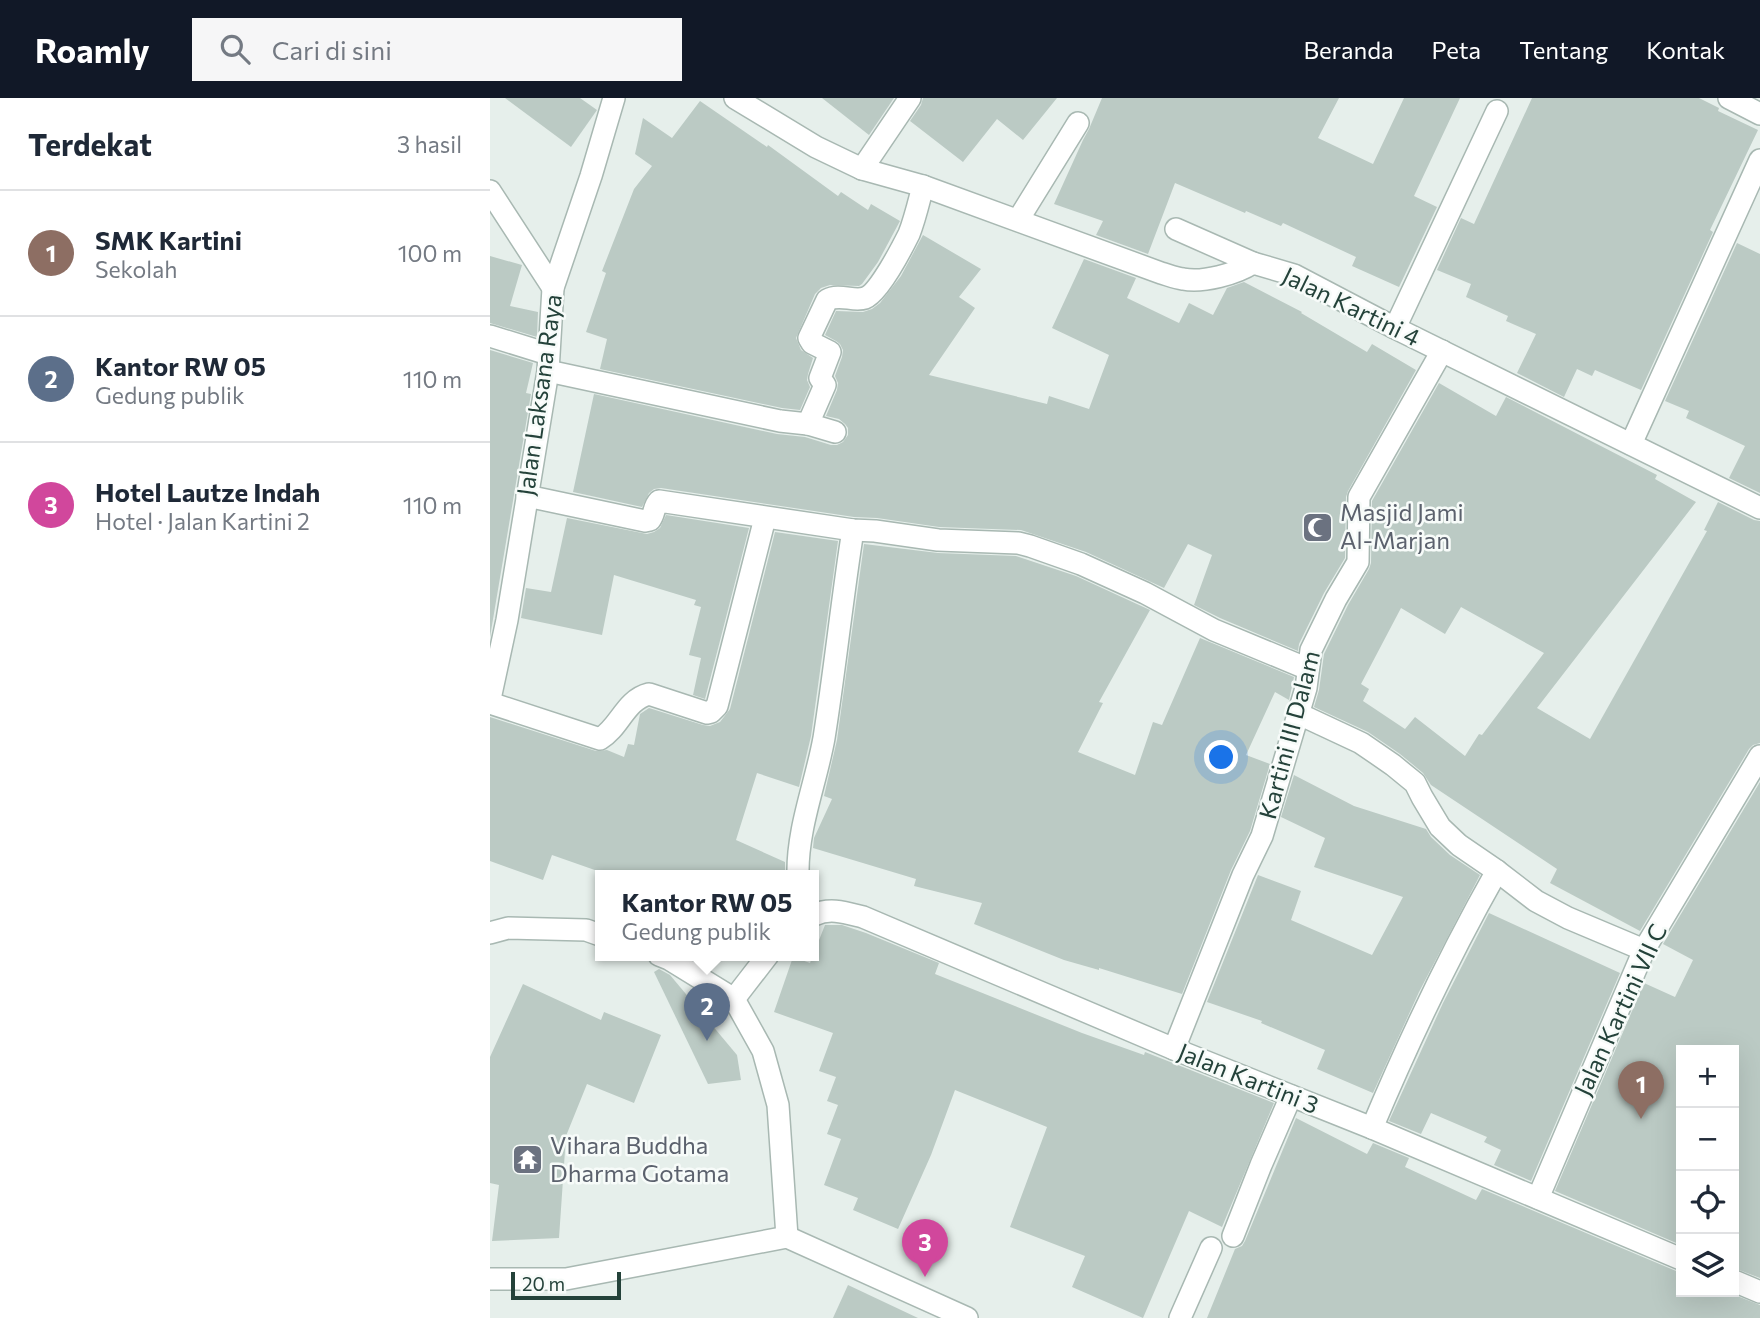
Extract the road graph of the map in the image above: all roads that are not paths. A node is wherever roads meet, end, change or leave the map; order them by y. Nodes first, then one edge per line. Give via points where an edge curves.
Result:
1 (614, 98) edge
2 (734, 98) edge
3 (910, 98) edge
4 (1729, 98) edge
5 (1497, 111) dead end
6 (1760, 114) edge
7 (1078, 123) dead end
8 (1760, 160) edge
9 (862, 169) junction
10 (923, 186) junction
11 (490, 191) edge
12 (1018, 220) junction
13 (1176, 229) dead end
14 (1253, 263) junction
15 (553, 288) junction
16 (1395, 328) junction
17 (490, 336) edge
18 (1442, 351) junction
19 (548, 363) junction
20 (808, 424) junction
21 (835, 432) dead end
22 (1631, 444) junction
23 (527, 495) junction
24 (1760, 509) edge
25 (765, 518) junction
26 (853, 530) junction
27 (498, 618) edge
28 (1308, 668) junction
29 (490, 701) edge
30 (1299, 714) junction
31 (1760, 756) edge
32 (798, 870) edge
33 (1497, 871) junction
34 (819, 913) edge
35 (490, 933) edge
36 (595, 933) edge
37 (1644, 950) junction
38 (672, 961) edge
39 (763, 961) edge
40 (734, 999) junction
41 (1174, 1049) junction
42 (1291, 1096) junction
43 (1373, 1128) junction
44 (1538, 1198) junction
45 (1233, 1236) dead end
46 (787, 1237) junction
47 (1211, 1248) dead end
48 (1676, 1257) edge
49 (490, 1279) edge
50 (1739, 1283) edge
51 (1760, 1292) edge
52 (967, 1318) edge
53 (1180, 1318) edge

1 - 15 street, Jalan Laksana Raya
2 - 9 street, Jalan Kartini 4
3 - 9 street
4 - 6 street
5 - 16 street
7 - 12 street
8 - 22 street
9 - 10 street, Jalan Kartini 4
10 - 12 street, Jalan Kartini 4
10 - 20 street via 909,232 876,289 861,299 838,296 827,300 809,338 830,352 820,378 825,384
11 - 15 street
12 - 14 street, Jalan Kartini 4 via 1184,279 1217,276
13 - 14 street
14 - 16 street, Jalan Kartini 4 via 1294,275
15 - 19 street, Jalan Laksana Raya
16 - 18 street, Jalan Kartini 4
17 - 19 street
18 - 22 street, Jalan Kartini 4
18 - 28 street, Kartini III Dalam via 1359,497 1358,562 1311,650
19 - 20 street
19 - 23 street, Jalan Laksana Raya
20 - 21 street
22 - 24 street, Jalan Kartini 4
23 - 25 street via 645,521 653,516 659,501
23 - 27 street, Jalan Laksana Raya
25 - 26 street
25 - 29 street via 717,706 711,712 649,694 635,700 600,739
26 - 28 street via 1030,546 1081,564 1214,630
26 - 32 street via 823,740
27 - 29 street, Jalan Laksana Raya
28 - 30 street, Kartini III Dalam
30 - 33 street via 1361,743 1393,765 1415,783 1440,827
30 - 41 street, Kartini III Dalam via 1262,836
31 - 37 street, Jalan Kartini VII C
33 - 37 street via 1536,901
33 - 43 street via 1461,935
34 - 41 street, Jalan Kartini 3 via 839,911 863,917
35 - 36 street via 508,928
37 - 44 street, Jalan Kartini VII C
38 - 40 street
39 - 40 street
40 - 46 street via 763,1051 778,1105
41 - 42 street, Jalan Kartini 3
42 - 43 street, Jalan Kartini 3
42 - 45 street
43 - 44 street, Jalan Kartini 3
44 - 48 street, Jalan Kartini 3
46 - 49 street via 566,1279
46 - 52 street
47 - 53 street
50 - 51 street

